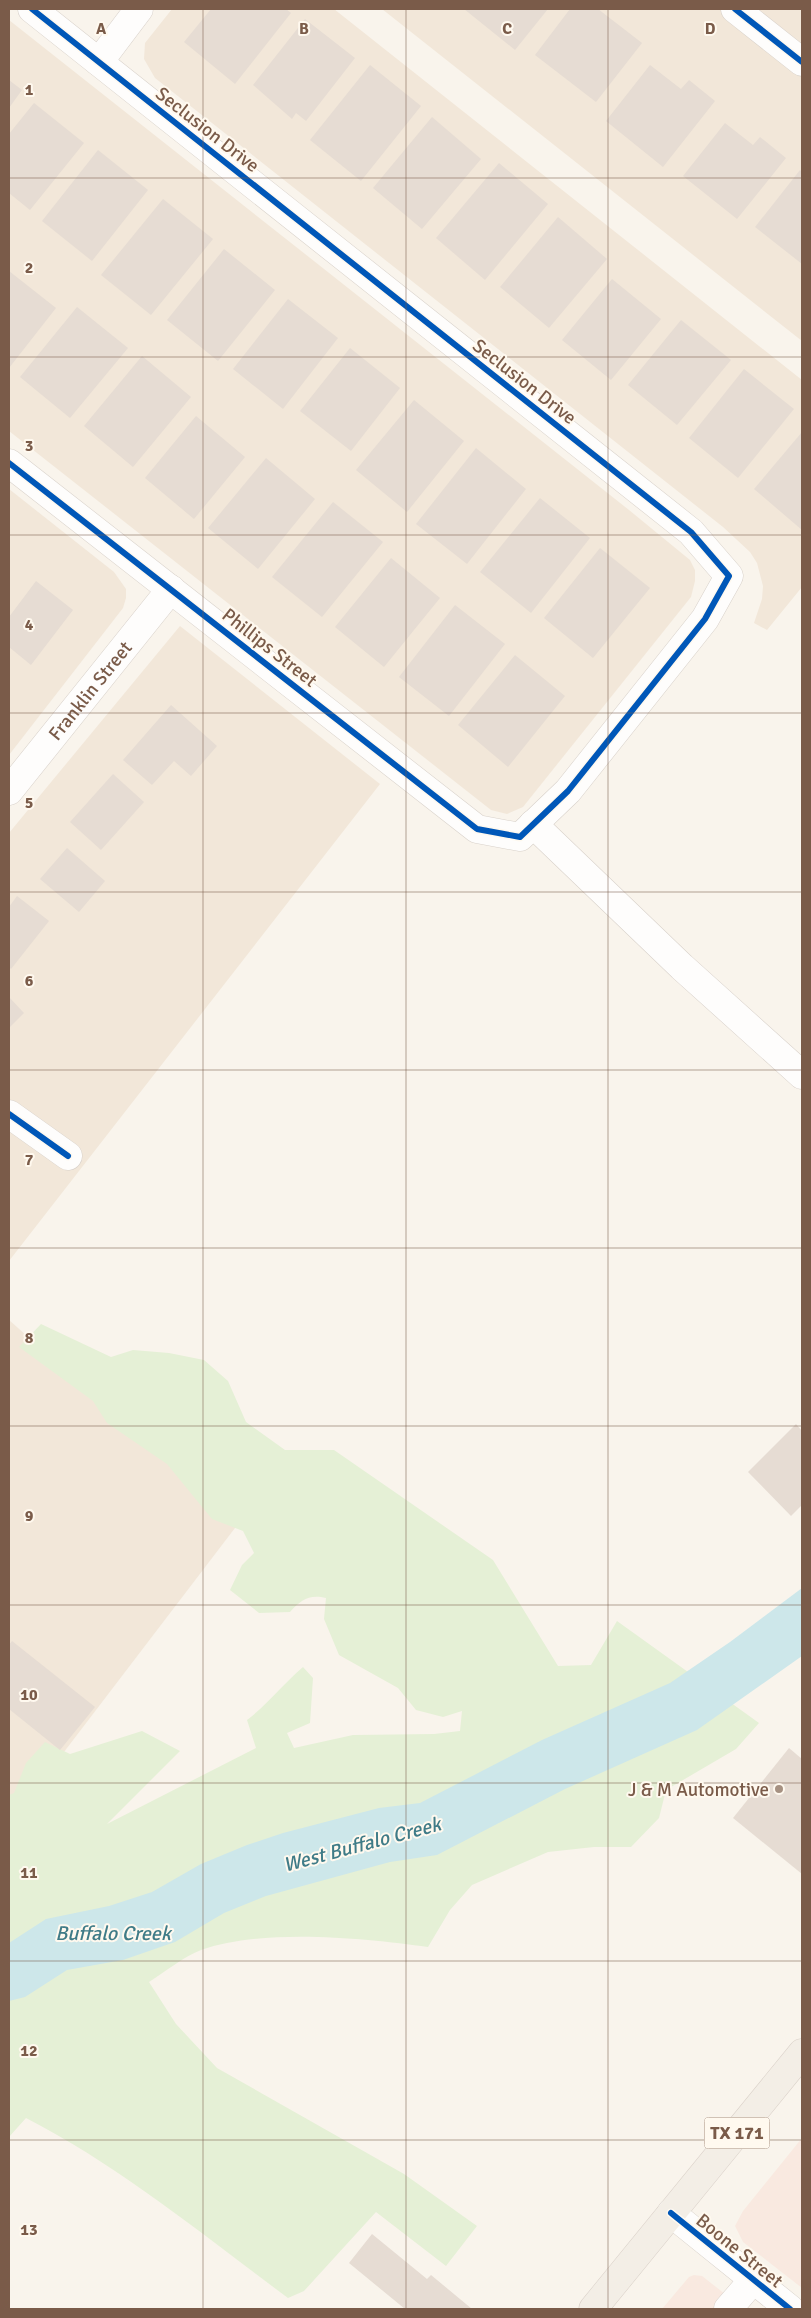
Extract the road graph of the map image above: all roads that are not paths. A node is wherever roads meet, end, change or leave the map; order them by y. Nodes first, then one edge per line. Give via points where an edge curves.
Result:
1 (32, 9) edge
2 (139, 9) edge
3 (735, 9) edge
4 (99, 62) junction
5 (802, 62) edge
6 (9, 463) edge
7 (171, 589) junction
8 (9, 791) edge
9 (527, 830) junction
10 (802, 1075) edge
11 (9, 1114) edge
12 (68, 1156) dead end
13 (802, 2053) edge
14 (671, 2214) junction
15 (753, 2280) junction
16 (592, 2309) edge
17 (728, 2309) edge
18 (790, 2309) edge

1 - 4 street, Seclusion Drive
2 - 4 street
3 - 5 street
4 - 9 street, Seclusion Drive via 691,532 729,576 705,619 568,791
6 - 7 street, Phillips Street
7 - 8 street, Franklin Street
7 - 9 street, Phillips Street via 477,829
9 - 10 street
11 - 12 street
13 - 14 main road, TX 171
14 - 15 street, Boone Street
14 - 16 main road, TX 171
15 - 17 street
15 - 18 street, Boone Street

